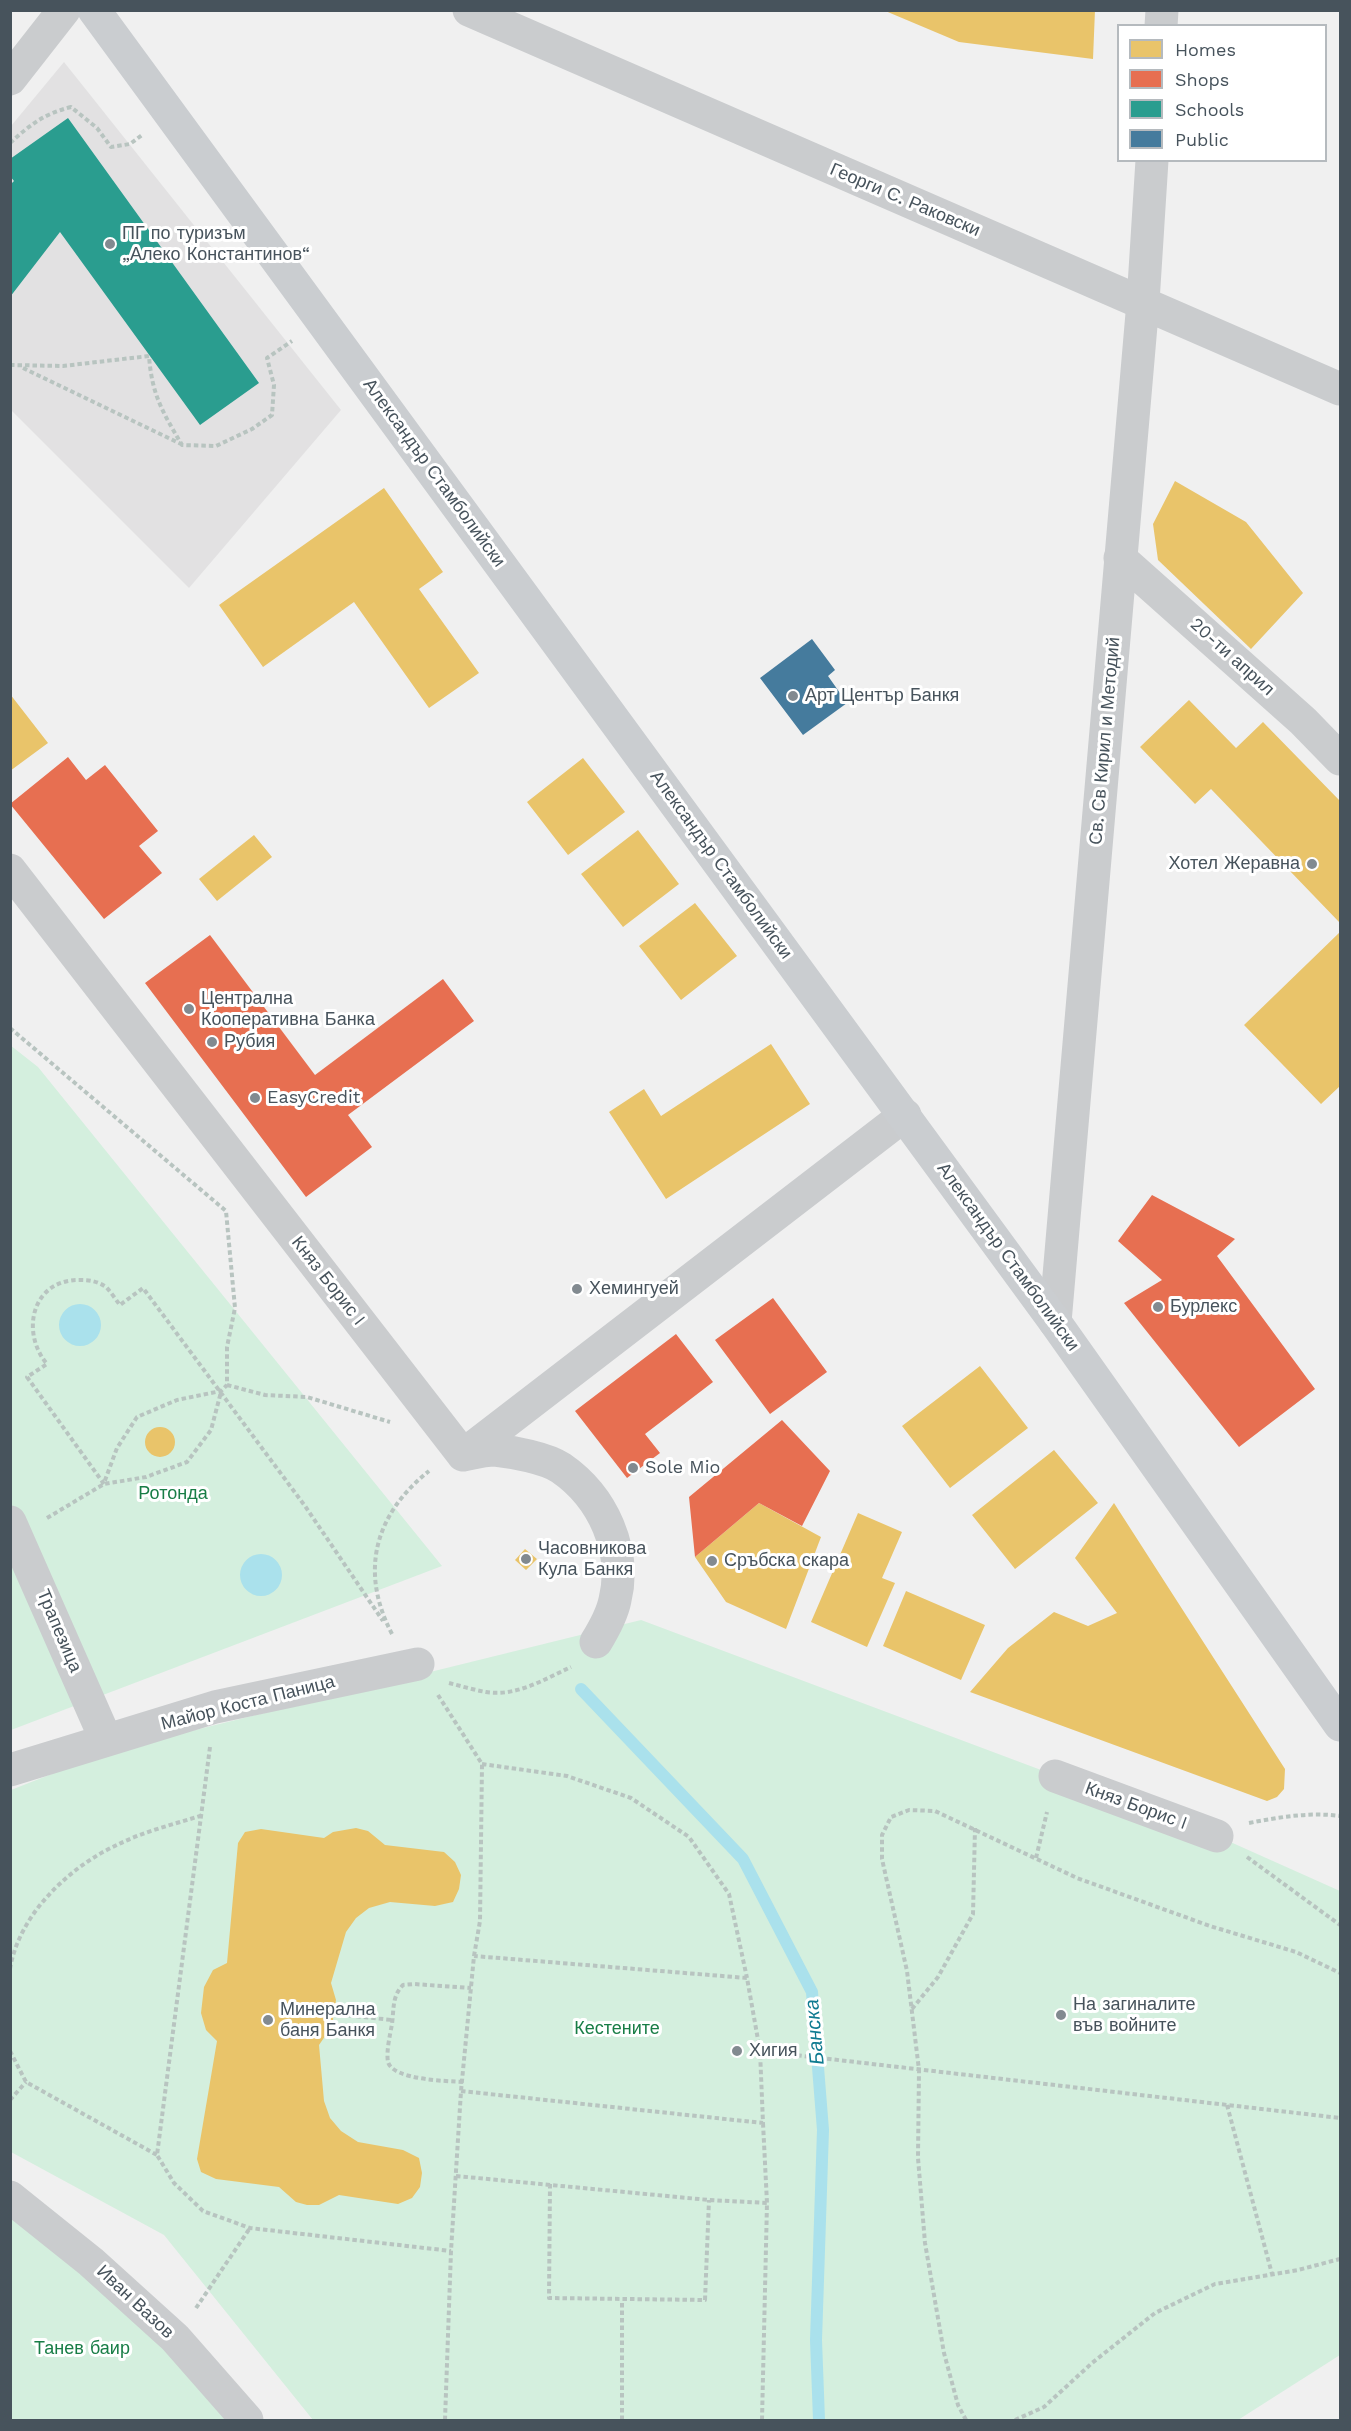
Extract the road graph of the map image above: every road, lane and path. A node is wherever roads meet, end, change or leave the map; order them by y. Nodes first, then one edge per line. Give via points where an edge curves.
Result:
1 (64, 10) edge
2 (94, 10) edge
3 (469, 10) edge
4 (10, 79) edge
5 (145, 133) dead end
6 (10, 142) edge
7 (1152, 162) edge
8 (1143, 302) junction
9 (294, 339) dead end
10 (10, 365) edge
11 (22, 367) junction
12 (1341, 389) edge
13 (182, 445) junction
14 (1120, 558) junction
15 (1341, 759) edge
16 (10, 870) edge
17 (10, 1028) edge
18 (905, 1115) junction
19 (1055, 1322) junction
20 (227, 1385) junction
21 (221, 1391) junction
22 (392, 1422) dead end
23 (463, 1455) junction
24 (104, 1484) junction
25 (14, 1529) edge
26 (596, 1642) joint
27 (418, 1664) junction
28 (215, 1707) junction
29 (1341, 1725) edge
30 (106, 1740) junction
31 (482, 1764) junction
32 (10, 1770) edge
33 (1055, 1776) joint
34 (203, 1815) junction
35 (1341, 1816) edge
36 (975, 1828) junction
37 (1218, 1836) junction
38 (1036, 1858) junction
39 (1341, 1925) edge
40 (474, 1956) junction
41 (11, 1966) edge
42 (1341, 1973) edge
43 (747, 1978) junction
44 (471, 1988) junction
45 (912, 2010) junction
46 (334, 2014) dead end
47 (392, 2020) junction
48 (10, 2051) edge
49 (759, 2051) junction
50 (919, 2070) junction
51 (26, 2082) junction
52 (463, 2082) junction
53 (461, 2091) junction
54 (10, 2100) edge
55 (1227, 2105) junction
56 (1341, 2118) edge
57 (763, 2123) junction
58 (157, 2155) junction
59 (456, 2176) junction
60 (550, 2184) junction
61 (10, 2197) edge
62 (709, 2200) junction
63 (767, 2203) junction
64 (250, 2228) junction
65 (451, 2251) junction
66 (1341, 2259) edge
67 (1272, 2274) junction
68 (622, 2300) junction
69 (175, 2338) junction
70 (247, 2421) edge
71 (445, 2421) edge
72 (622, 2421) edge
73 (762, 2421) edge
74 (966, 2421) edge
75 (1015, 2421) edge

1 - 4 street
2 - 18 street, Александър Стамболийски
3 - 8 street, Георги С. Раковски
5 - 6 path via 130,144 111,147 97,128 71,107 29,125
7 - 8 street, Св. Св Кирил и Методий
8 - 12 street, Георги С. Раковски
8 - 14 street, Св. Св Кирил и Методий
9 - 13 path via 267,358 274,385 272,415 216,446
10 - 11 path
11 - 13 path
11 - 13 path via 149,356 158,405
14 - 15 street, 20-ти април
14 - 19 street, Св. Св Кирил и Методий
16 - 23 street, Княз Борис I
17 - 20 path via 226,1211 235,1308 227,1347
18 - 19 street, Александър Стамболийски
18 - 23 street
19 - 29 street, Александър Стамболийски
20 - 21 path
20 - 22 path via 265,1395 307,1397
21 - 23 path via 394,1637 377,1594 375,1565 380,1538 406,1489 429,1471
21 - 24 path via 177,1400 137,1417 117,1448
21 - 24 path via 211,1430 187,1462 146,1477
21 - 24 path via 143,1288 120,1305 107,1288 92,1281 72,1280 45,1293 32,1320 34,1339 47,1364 27,1377
23 - 26 street via 493,1450 526,1455 560,1467 600,1507 614,1539 619,1570 608,1622
24 - 25 path
25 - 30 street, Трапезица
26 - 27 path via 574,1665 512,1692 488,1693 449,1683
27 - 28 street, Майор Коста Паница
27 - 31 path
28 - 30 street, Майор Коста Паница
28 - 34 path
30 - 32 street, Майор Коста Паница
31 - 40 path via 480,1921
31 - 43 path via 567,1776 631,1798 689,1837 729,1894
33 - 37 street, Княз Борис I
33 - 38 path
34 - 41 path via 119,1844 78,1868 40,1905 24,1930
34 - 58 path
35 - 37 path via 1284,1816 1249,1823
36 - 38 path
36 - 45 path via 973,1914 938,1977
36 - 45 path via 935,1811 909,1810 891,1817 882,1835 882,1859
37 - 39 path
38 - 42 path via 1077,1878 1296,1952
40 - 43 path
40 - 44 path
43 - 49 path
44 - 47 path via 403,1985 395,1994
44 - 52 path
45 - 50 path
46 - 47 path
47 - 52 path via 388,2062 394,2072
48 - 51 path
49 - 50 path
49 - 57 path
50 - 55 path
50 - 74 path via 918,2158 925,2243 944,2353
51 - 54 path
51 - 58 path
52 - 53 path
53 - 57 path
53 - 59 path
55 - 56 path
55 - 67 path
57 - 63 path
58 - 64 path via 174,2183 203,2211
59 - 60 path
59 - 65 path
60 - 62 path
60 - 68 path via 549,2298
61 - 69 street, Иван Вазов via 92,2262
62 - 63 path
62 - 68 path via 705,2300
63 - 73 path
64 - 65 path
64 - 69 path
65 - 71 path
66 - 67 path
67 - 75 path via 1215,2284 1155,2313 1044,2407
68 - 72 path
69 - 70 street, Иван Вазов

